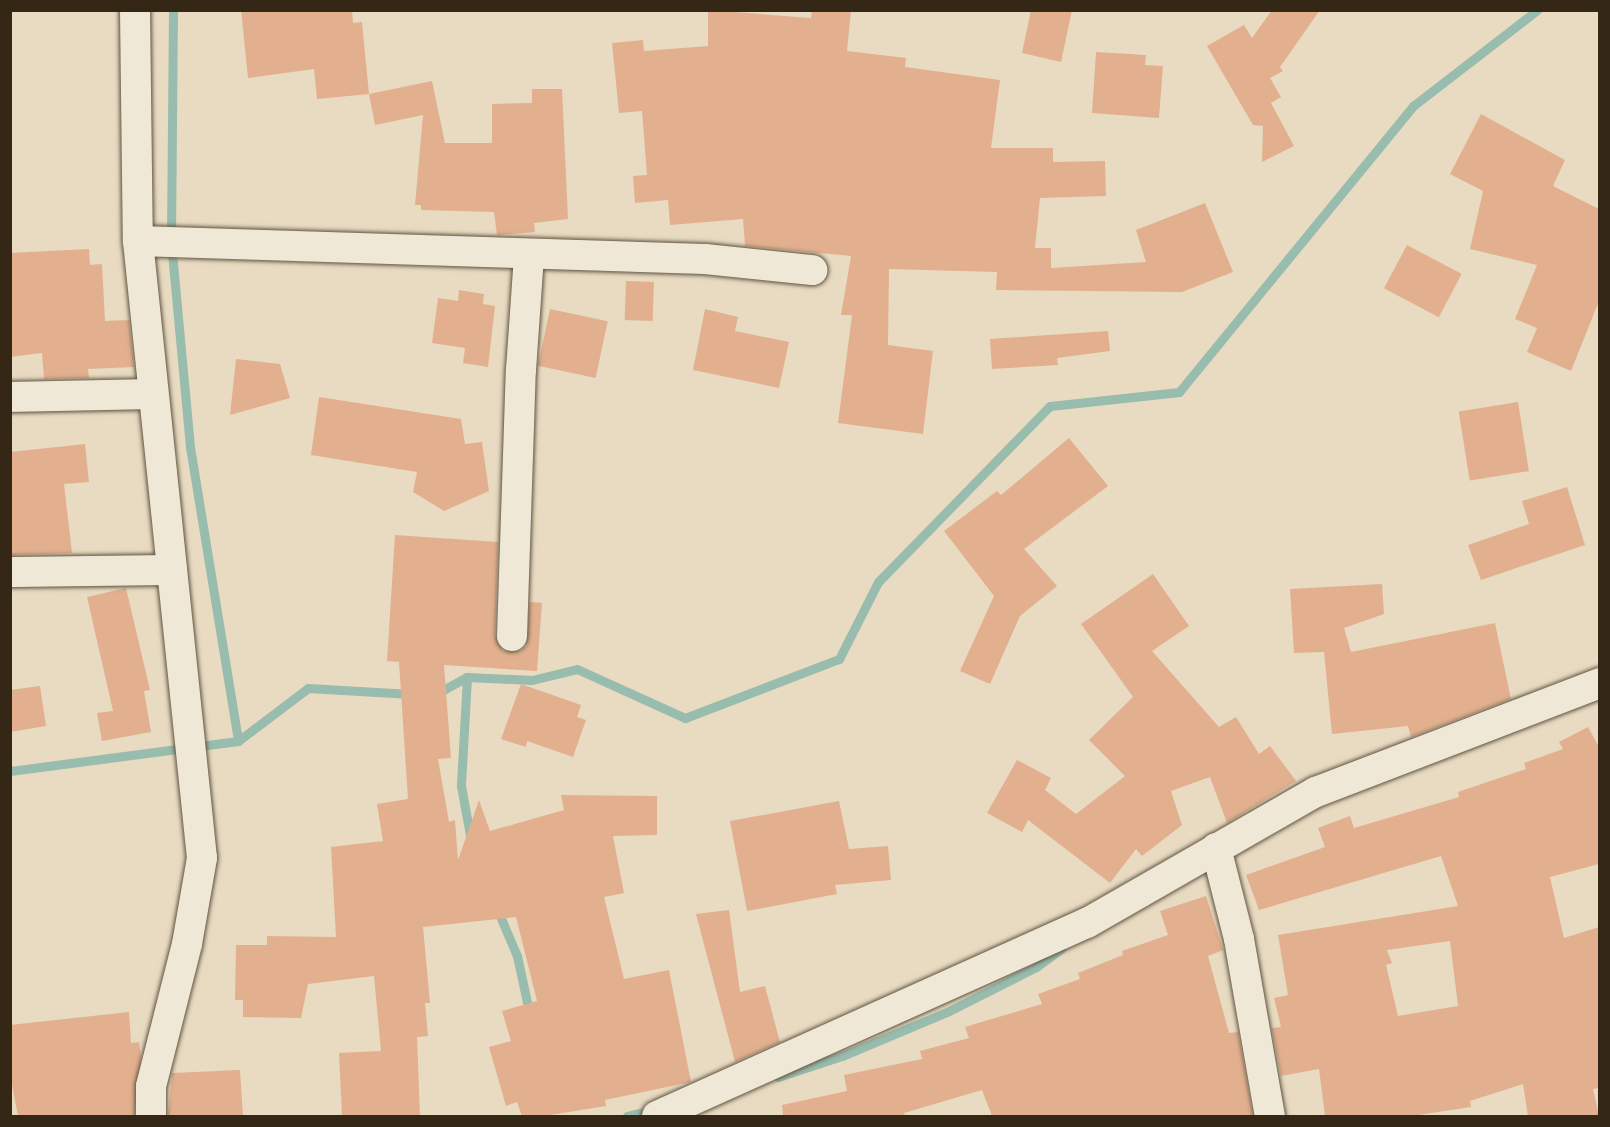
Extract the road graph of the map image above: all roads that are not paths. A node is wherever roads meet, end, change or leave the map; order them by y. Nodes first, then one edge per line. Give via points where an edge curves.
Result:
1 (135, 10) edge
2 (138, 241) junction
3 (530, 255) junction
4 (812, 270) dead end
5 (151, 394) junction
6 (10, 397) edge
7 (172, 570) junction
8 (10, 572) edge
9 (512, 636) dead end
10 (1599, 683) edge
11 (1216, 848) junction
12 (151, 1116) edge
13 (657, 1116) edge
14 (1270, 1116) edge

1 - 2 street
2 - 3 street
2 - 5 street
3 - 4 street via 705,259
3 - 9 street via 520,370
5 - 6 street
5 - 7 street
7 - 8 street
7 - 12 street via 202,858 187,944 151,1086
10 - 11 street via 1316,792
11 - 13 street via 1087,923
11 - 14 street via 1239,939

